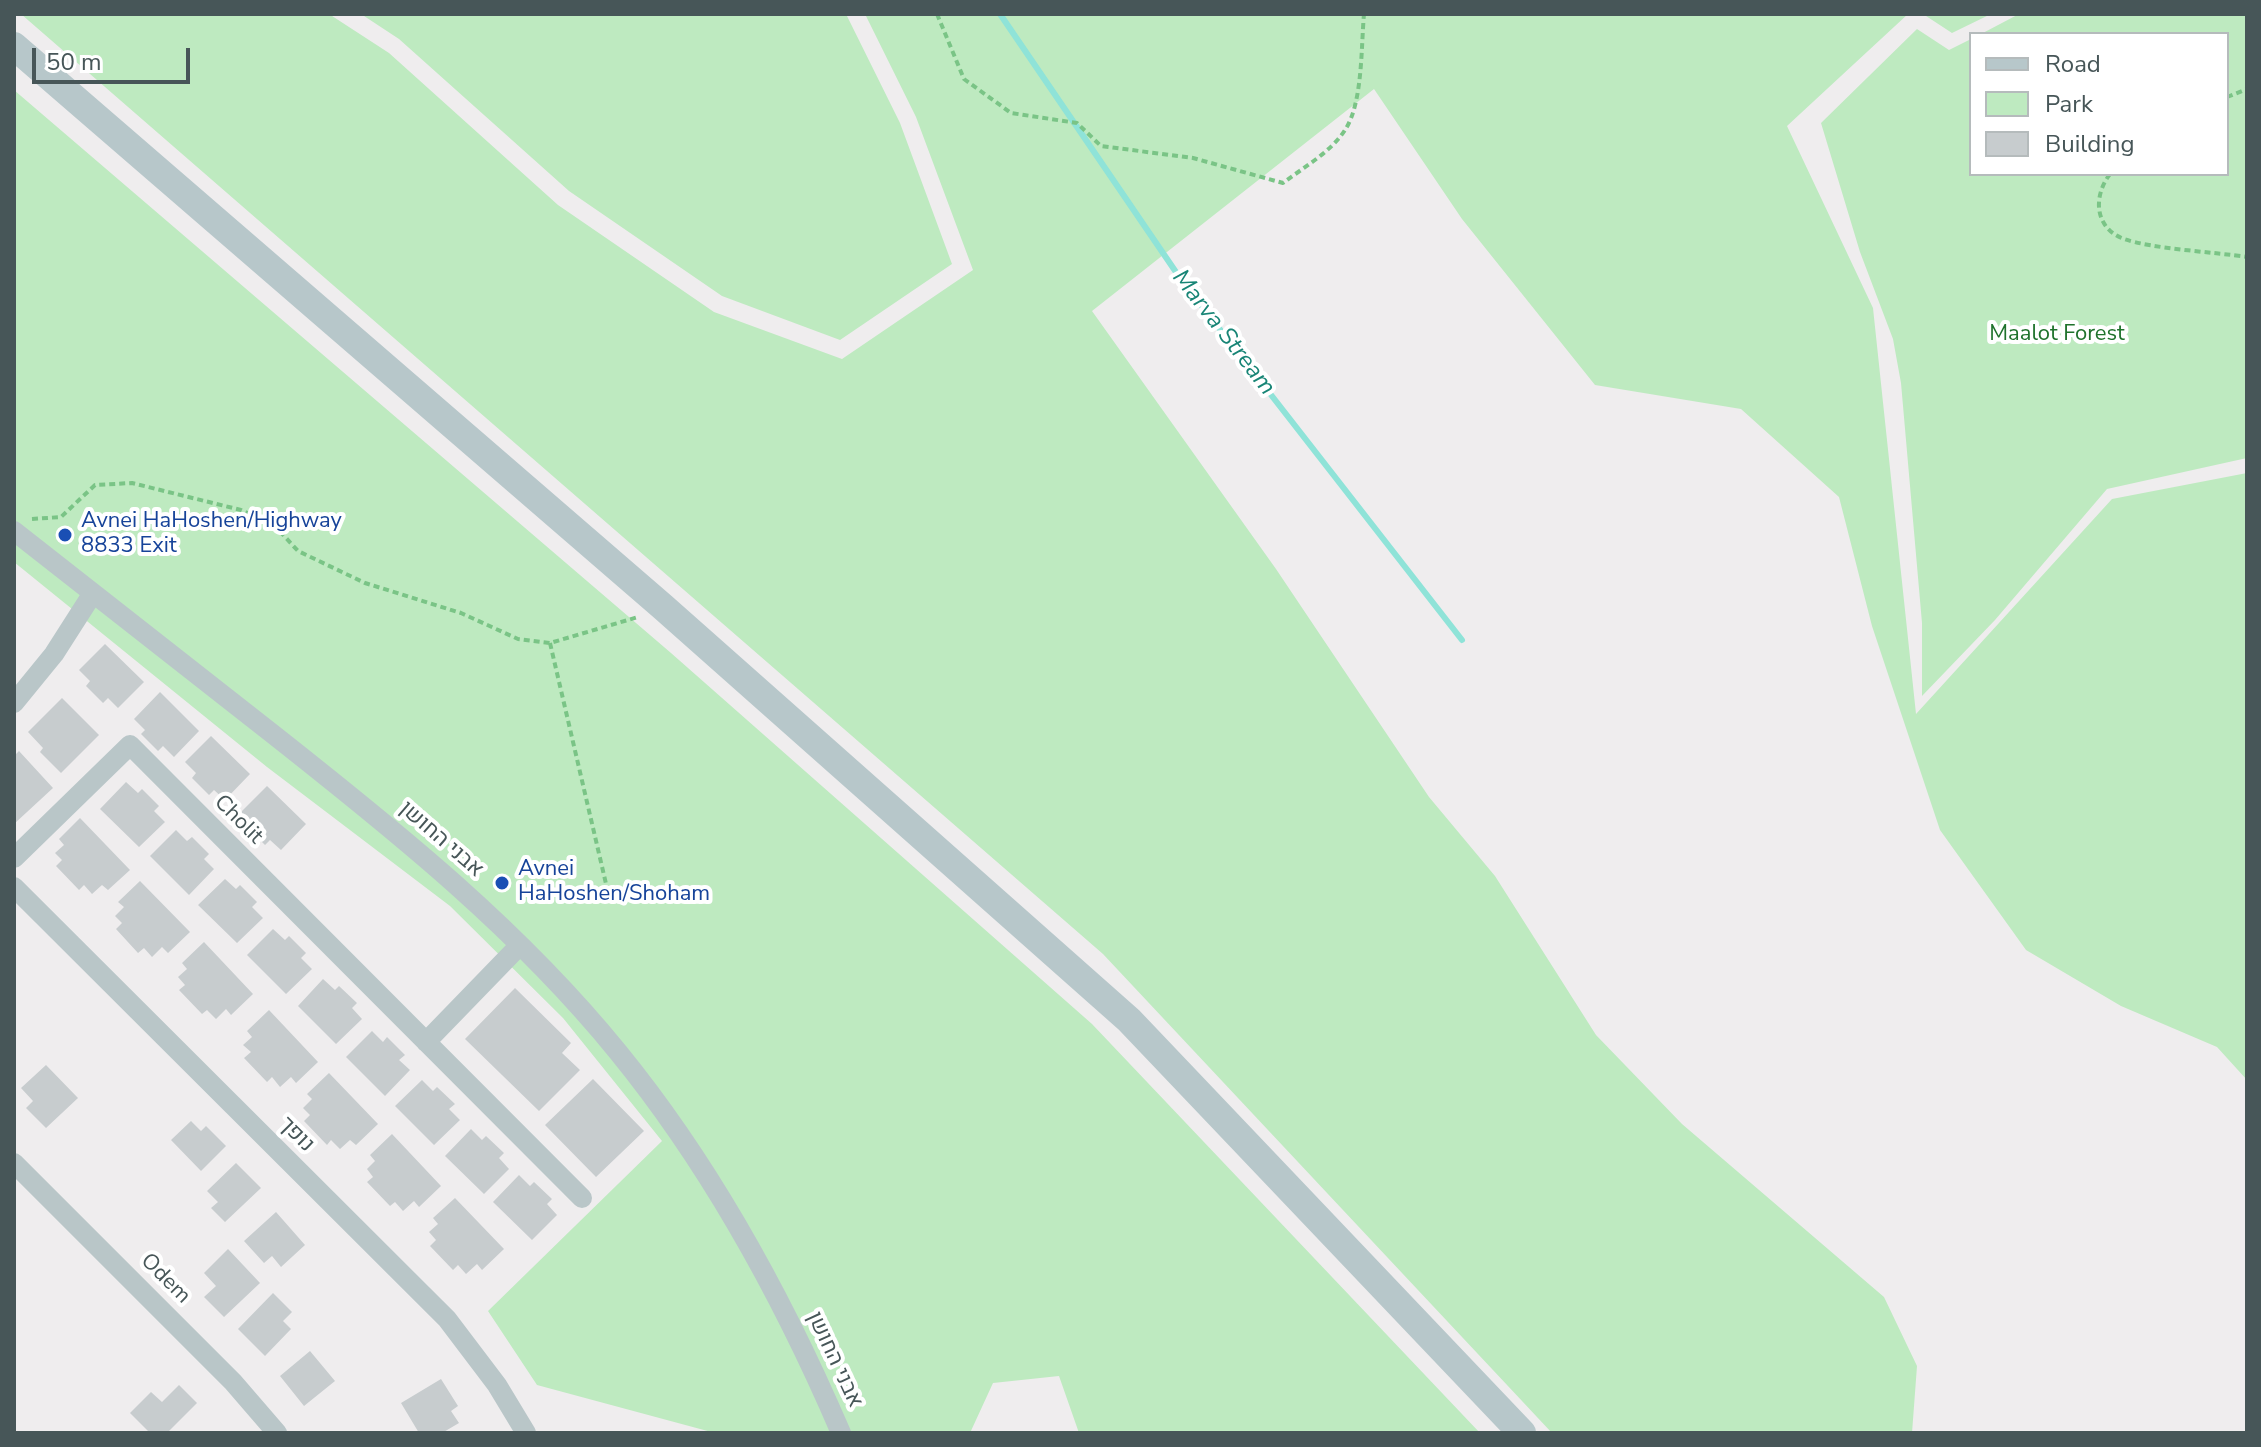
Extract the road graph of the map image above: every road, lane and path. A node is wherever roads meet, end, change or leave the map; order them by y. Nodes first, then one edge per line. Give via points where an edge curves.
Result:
1 (937, 14) edge
2 (1364, 14) edge
3 (14, 46) edge
4 (2109, 176) edge
5 (2247, 257) edge
6 (18, 526) edge
7 (93, 593) junction
8 (663, 607) junction
9 (550, 643) junction
10 (14, 703) edge
11 (14, 858) edge
12 (14, 887) edge
13 (610, 901) dead end
14 (520, 945) junction
15 (426, 1042) junction
16 (14, 1163) edge
17 (582, 1198) dead end
18 (277, 1433) edge
19 (526, 1433) edge
20 (841, 1433) edge
21 (1522, 1433) edge

1 - 2 path via 964,79 1011,113 1077,123 1101,146 1193,158 1283,183 1345,131 1355,108
3 - 8 main road
4 - 5 path via 2096,202 2100,219 2122,238
6 - 7 street, אבני החושן
6 - 9 path via 61,517 95,485 132,483 241,510 274,525 298,551 365,583 461,613 518,639
7 - 10 street
7 - 14 street, אבני החושן via 389,826
8 - 9 path
8 - 21 main road via 1129,1020
9 - 13 path
11 - 15 street, Cholit via 130,745
12 - 19 street, נופך via 447,1319
14 - 15 street
14 - 20 street, אבני החושן via 617,1051 701,1164 785,1313
15 - 17 street, Cholit
16 - 18 street, Odem via 233,1382

